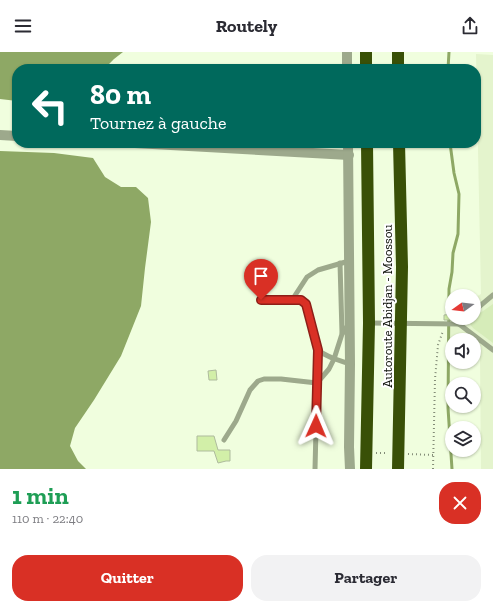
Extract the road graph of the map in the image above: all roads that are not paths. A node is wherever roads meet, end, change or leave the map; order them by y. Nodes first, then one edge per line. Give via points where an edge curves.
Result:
1 (347, 52) edge
2 (366, 52) edge
3 (398, 52) edge
4 (348, 64) edge
5 (366, 64) edge
6 (398, 64) edge
7 (0, 135) edge
8 (12, 136) edge
9 (224, 148) edge
10 (348, 148) edge
11 (367, 148) edge
12 (399, 148) edge
13 (348, 155) junction
14 (344, 262) junction
15 (493, 295) edge
16 (261, 300) dead end
17 (292, 300) junction
18 (481, 305) edge
19 (349, 322) junction
20 (369, 323) junction
21 (402, 324) junction
22 (445, 324) edge
23 (460, 325) edge
24 (342, 334) junction
25 (318, 350) junction
26 (493, 350) edge
27 (334, 359) junction
28 (350, 364) junction
29 (317, 383) junction
30 (224, 440) dead end
31 (315, 469) edge
32 (350, 469) edge
33 (366, 469) edge
34 (398, 469) edge

1 - 4 street
2 - 5 highway
3 - 6 highway
7 - 8 street
9 - 13 street
10 - 13 street
11 - 20 highway, Autoroute Abidjan - Moossou
12 - 21 highway, Autoroute Abidjan - Moossou
13 - 14 street
14 - 17 lane via 318,270 306,277
14 - 19 street
14 - 24 lane
15 - 18 lane
16 - 17 lane
17 - 25 lane via 301,300 306,304
19 - 24 lane
19 - 28 street
20 - 21 lane
20 - 33 highway, Autoroute Abidjan - Moossou
21 - 22 lane
21 - 34 highway, Autoroute Abidjan - Moossou
23 - 26 lane
24 - 27 lane
25 - 27 lane
25 - 29 lane
27 - 28 lane
27 - 29 lane
28 - 32 street
29 - 30 lane via 280,379 264,379 258,382 250,390
29 - 31 lane

